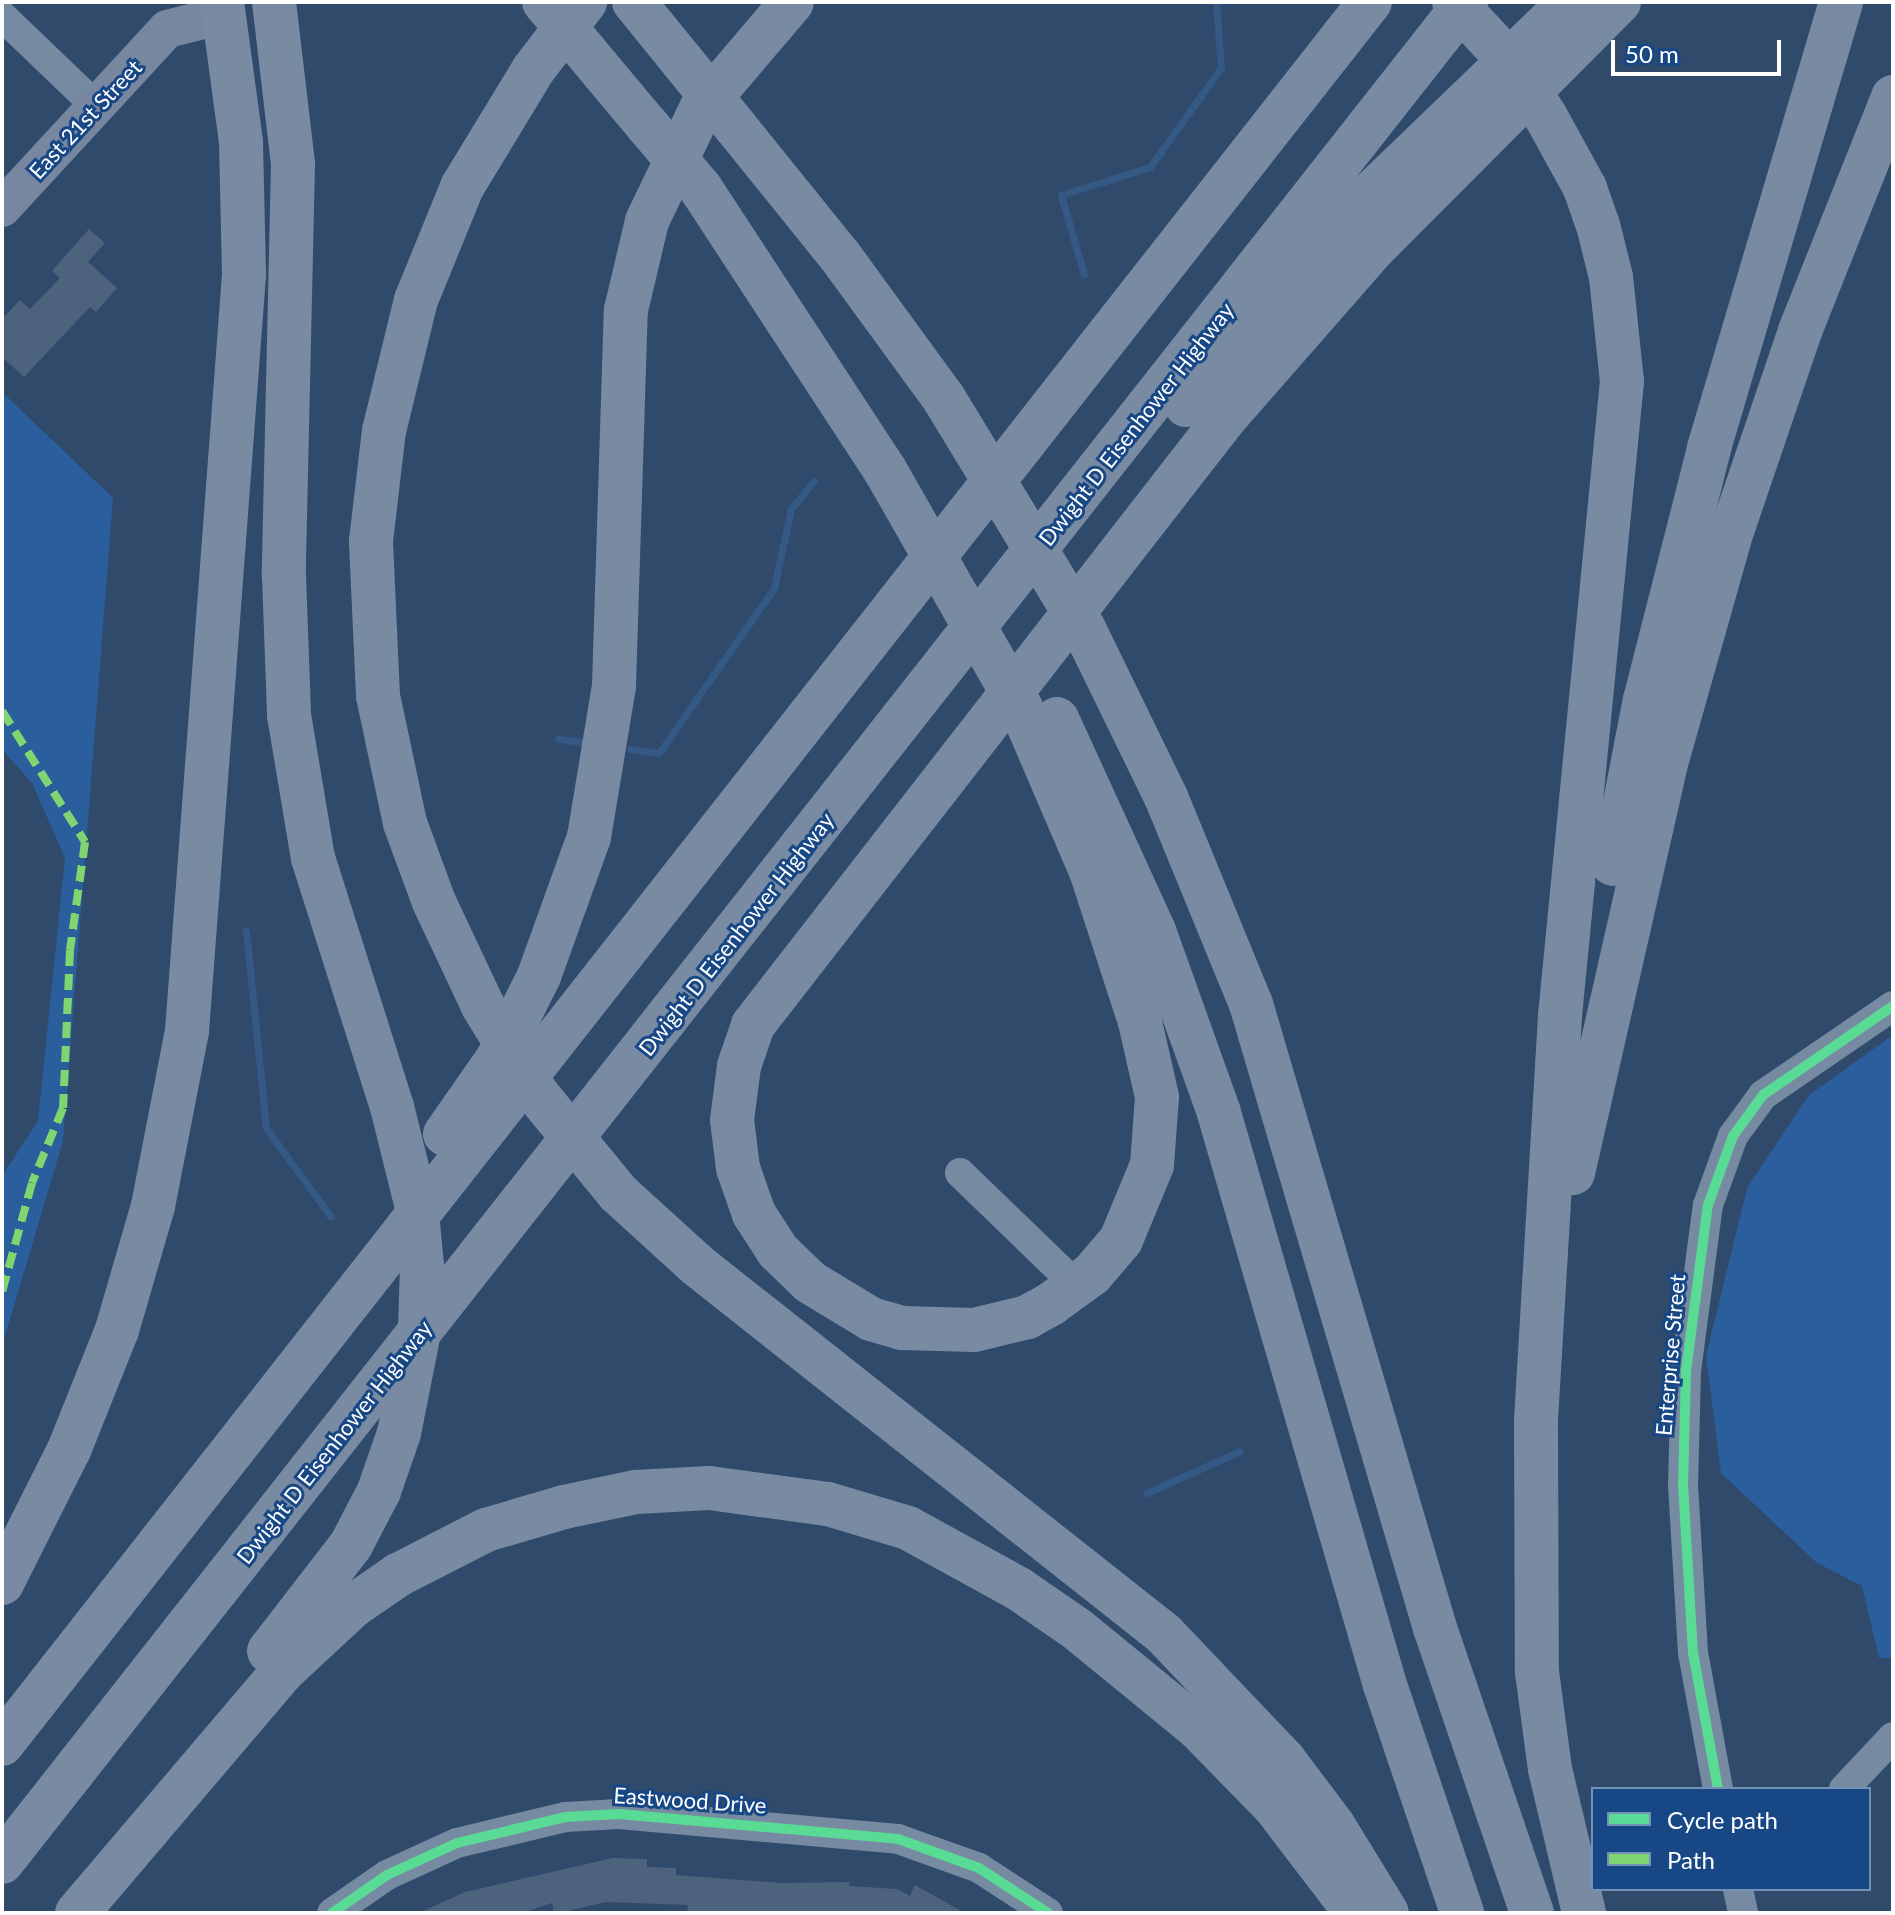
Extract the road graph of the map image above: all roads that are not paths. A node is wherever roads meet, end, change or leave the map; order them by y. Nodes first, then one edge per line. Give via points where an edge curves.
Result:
1 (220, 2) edge
2 (544, 2) edge
3 (585, 2) edge
4 (634, 2) edge
5 (792, 2) edge
6 (1370, 2) edge
7 (1454, 2) edge
8 (1466, 2) edge
9 (1570, 2) edge
10 (1619, 2) edge
11 (1841, 2) edge
12 (2, 16) edge
13 (170, 16) edge
14 (277, 20) edge
15 (1893, 97) edge
16 (96, 106) junction
17 (2, 208) edge
18 (1058, 525) junction
19 (1031, 696) junction
20 (1893, 1006) edge
21 (1557, 1116) junction
22 (960, 1173) dead end
23 (1549, 1264) junction
24 (1077, 1286) junction
25 (186, 1507) junction
26 (2, 1583) edge
27 (1893, 1737) edge
28 (2, 1744) edge
29 (1718, 1787) edge
30 (1846, 1787) edge
31 (2, 1862) edge
32 (1738, 1891) edge
33 (54, 1913) edge
34 (77, 1913) edge
35 (332, 1913) edge
36 (1048, 1913) edge
37 (1356, 1913) edge
38 (1387, 1913) edge
39 (1462, 1913) edge
40 (1532, 1913) edge
41 (1584, 1913) edge
42 (1743, 1913) edge

1 - 13 main road, East 21st Street via 203,20
1 - 26 highway via 233,72 243,192 243,312 180,1080 153,1206 117,1330 69,1450
2 - 19 highway, bridge via 832,352
3 - 38 highway, bridge via 533,70 462,187 416,300 384,431 371,541 378,696 405,823 440,915 483,1006 537,1094 618,1193 697,1265 1164,1634 1284,1760 1341,1837
4 - 40 highway, bridge via 943,397 1084,629 1166,797 1251,1004 1440,1643
5 - 25 highway via 701,109 647,221 635,265 623,356 614,686 589,837 558,932 498,1058 286,1354
6 - 25 highway
7 - 21 highway, bridge via 1511,63 1585,188 1611,277 1622,381 1560,1016
8 - 18 highway, Dwight D Eisenhower Highway
9 - 18 highway via 1400,162 1191,400
10 - 24 highway via 1372,250 1225,418 753,1025 734,1094 733,1146 754,1214 778,1251 810,1282 871,1319 933,1332 974,1330 1028,1317
11 - 21 highway via 1742,329 1679,564 1645,700 1583,1019
12 - 16 street
13 - 16 main road, East 21st Street
14 - 33 highway, bridge via 293,164 284,576 289,715 313,858 392,1107 416,1203 420,1327 399,1433 374,1502 331,1573
15 - 23 highway via 1800,331 1697,650
16 - 17 main road, East 21st Street
18 - 31 highway, Dwight D Eisenhower Highway
19 - 24 highway via 1108,920 1157,1097 1155,1144 1140,1204 1121,1240
19 - 39 highway via 1130,876 1194,1042 1385,1685
20 - 29 street, Enterprise Street via 1763,1095 1733,1136 1708,1205 1686,1371 1683,1486 1693,1653
21 - 23 highway
22 - 24 street
23 - 41 highway via 1536,1422 1537,1672 1550,1769
25 - 28 highway
27 - 30 street
32 - 42 street
34 - 37 highway via 282,1672 353,1606 398,1575 486,1530 564,1507 636,1492 709,1488 787,1496 882,1520 943,1545 1019,1589 1198,1728 1275,1807
35 - 36 street, Eastwood Drive via 387,1875 467,1840 565,1817 619,1814 898,1839 979,1868

